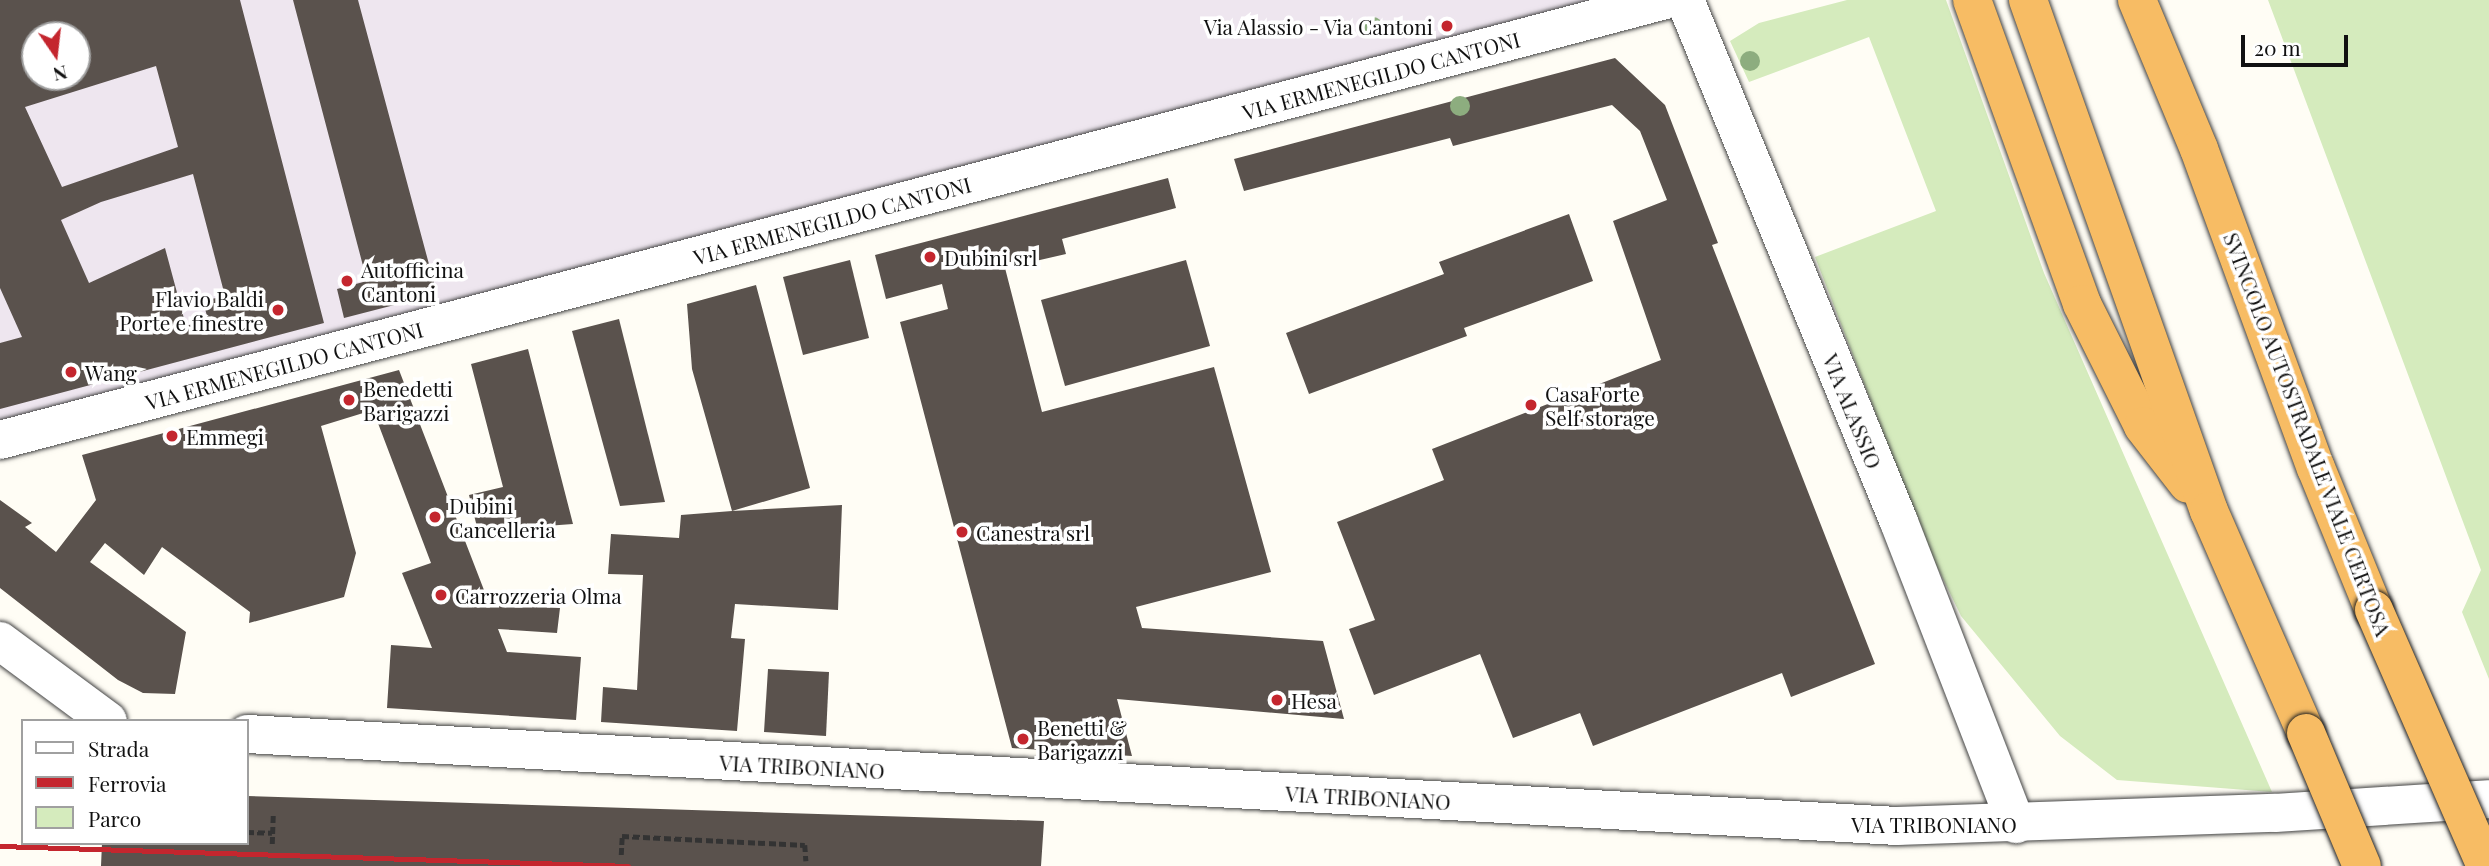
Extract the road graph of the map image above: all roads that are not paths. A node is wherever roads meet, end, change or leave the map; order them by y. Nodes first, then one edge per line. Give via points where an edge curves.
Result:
1 (1665, 0) edge
2 (1685, 0) edge
3 (1972, 0) edge
4 (2028, 0) edge
5 (2137, 0) edge
6 (0, 440) edge
7 (2209, 511) junction
8 (0, 641) edge
9 (105, 719) edge
10 (248, 734) edge
11 (2489, 799) edge
12 (2016, 824) junction
13 (2362, 866) edge
14 (2486, 866) edge

1 - 6 street, VIA ERMENEGILDO CANTONI
2 - 12 street, VIA ALASSIO
3 - 7 highway via 2082,304 2143,426
4 - 7 highway
5 - 14 highway, SVINCOLO AUTOSTRADALE VIALE CERTOSA, bridge via 2199,149 2316,467
7 - 13 highway, bridge
8 - 9 street
10 - 12 street, VIA TRIBONIANO via 1886,826
11 - 12 street, VIA TRIBONIANO

